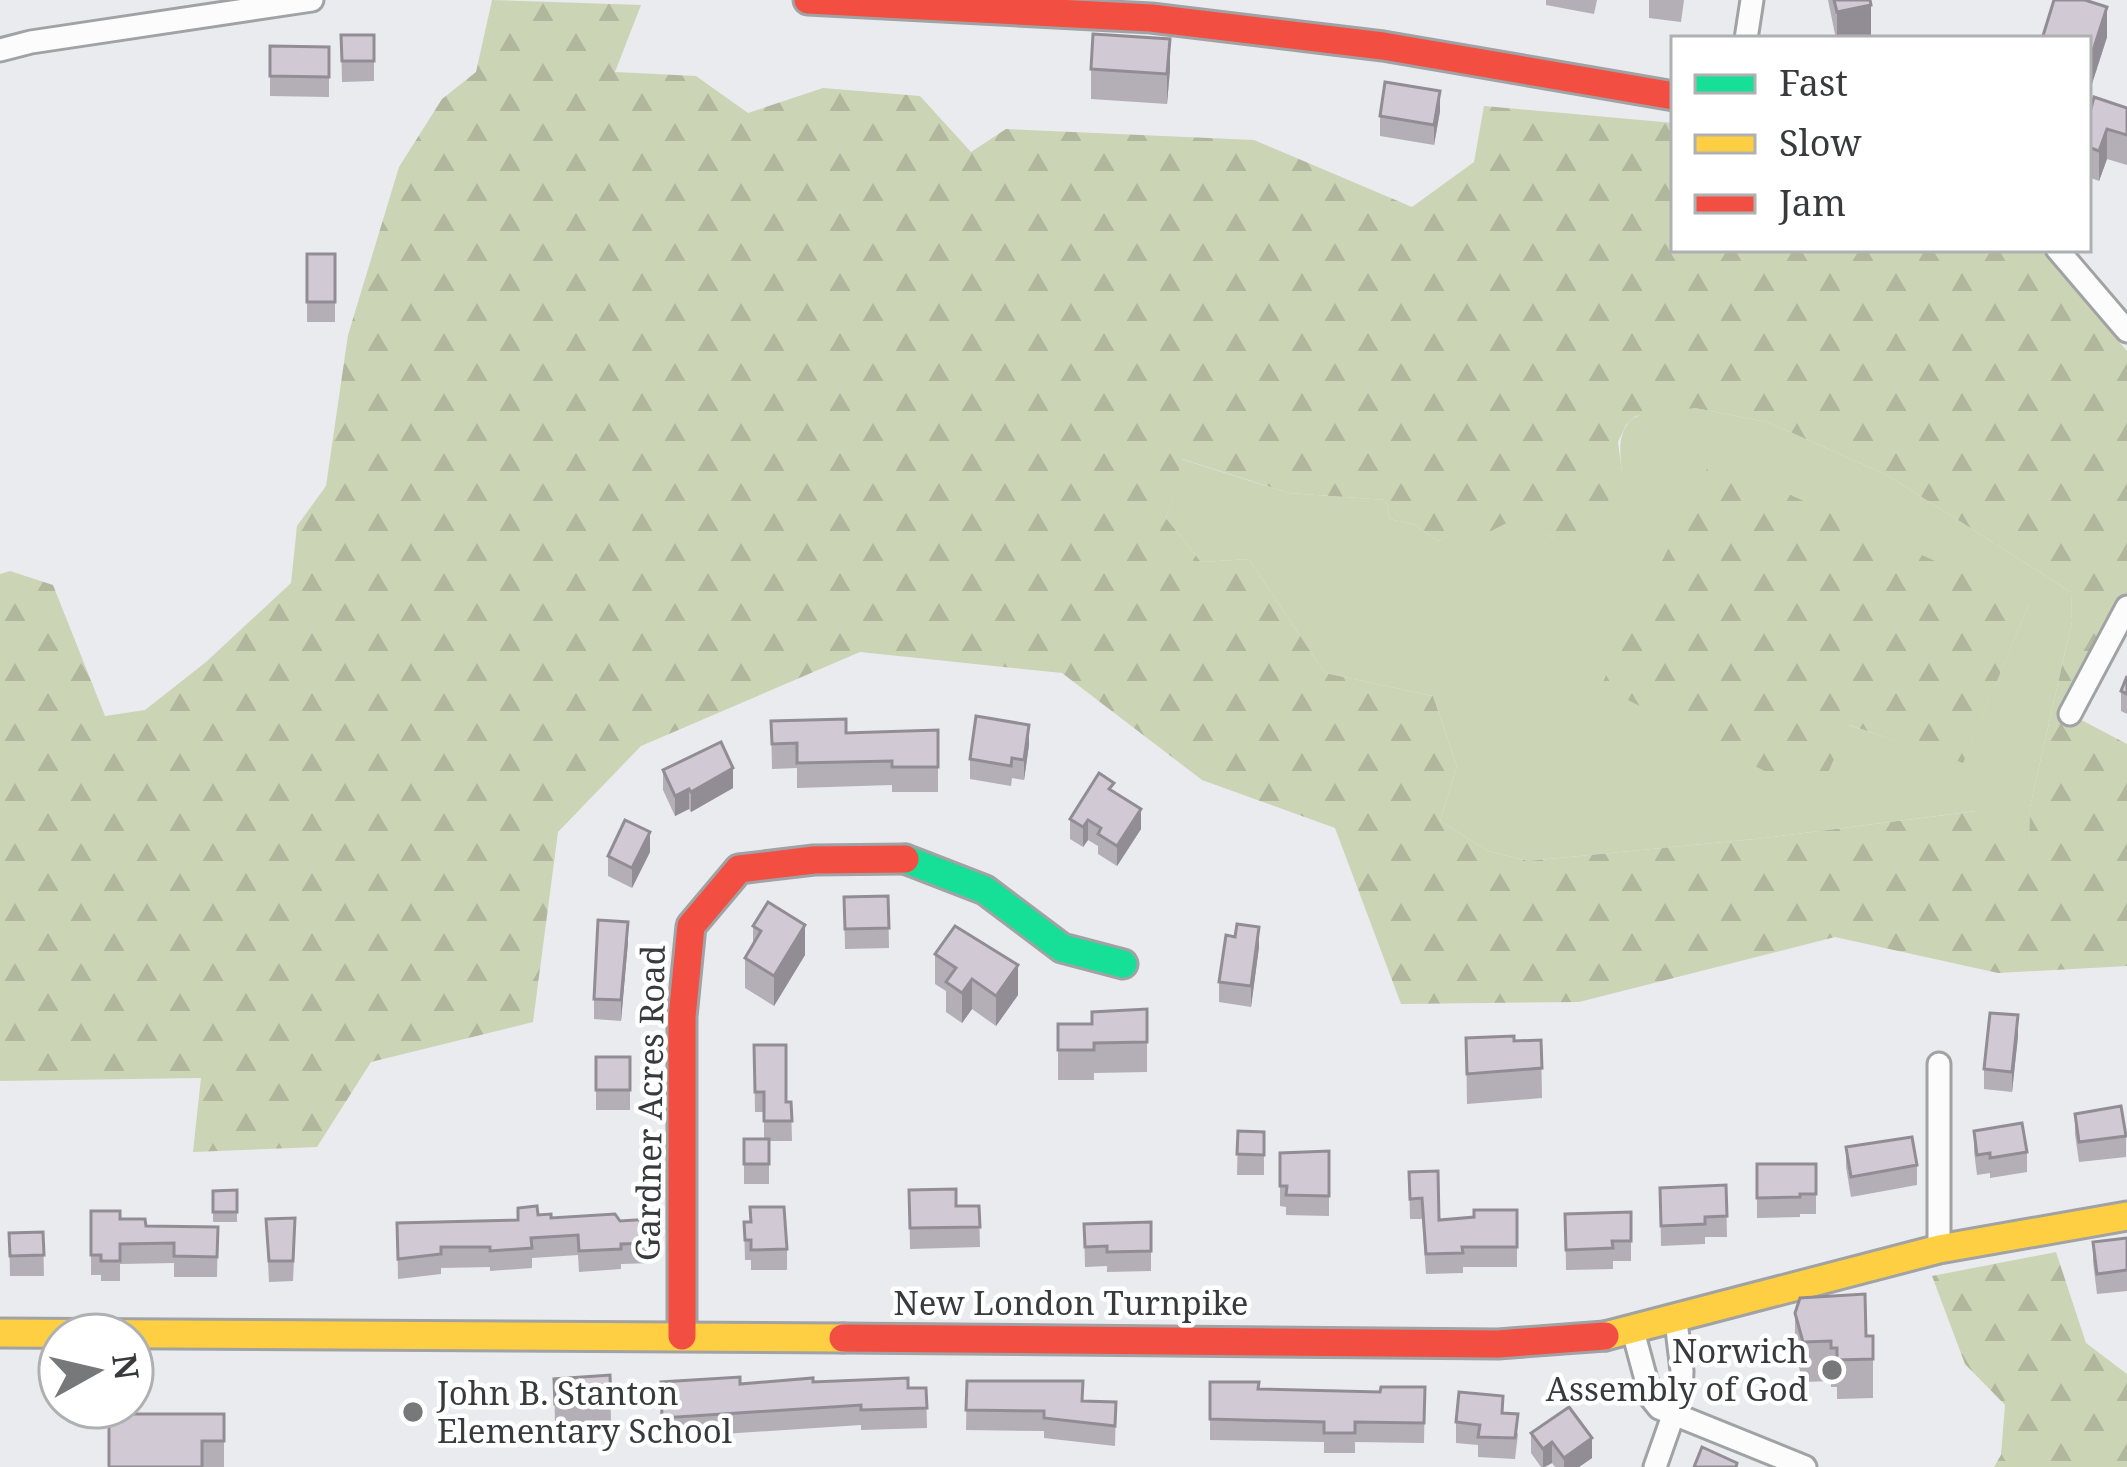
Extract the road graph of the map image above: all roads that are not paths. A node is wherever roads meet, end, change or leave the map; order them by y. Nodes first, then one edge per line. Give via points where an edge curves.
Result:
1 (312, 0) edge
2 (808, 0) edge
3 (1752, 0) edge
4 (1746, 36) edge
5 (0, 50) edge
6 (1671, 95) edge
7 (2060, 252) edge
8 (2127, 331) edge
9 (2127, 607) edge
10 (2070, 714) dead end
11 (1123, 964) dead end
12 (1939, 1064) dead end
13 (2127, 1216) edge
14 (1939, 1249) junction
15 (1676, 1321) junction
16 (1634, 1331) junction
17 (0, 1333) edge
18 (682, 1336) junction
19 (1674, 1415) junction
20 (1654, 1467) edge
21 (1805, 1467) edge

1 - 5 street
2 - 6 main road via 1151,19 1383,46
3 - 4 street
7 - 8 street
9 - 10 street
11 - 18 main road, Gardner Acres Road via 1062,948 986,890 913,859 739,869 691,926 682,1017
12 - 14 street
13 - 14 main road, New London Turnpike
14 - 15 main road, New London Turnpike
15 - 16 main road, New London Turnpike
15 - 19 street via 1682,1378
16 - 18 main road, New London Turnpike via 1526,1345
16 - 19 street via 1652,1398
17 - 18 main road, New London Turnpike
19 - 20 street
19 - 21 street

